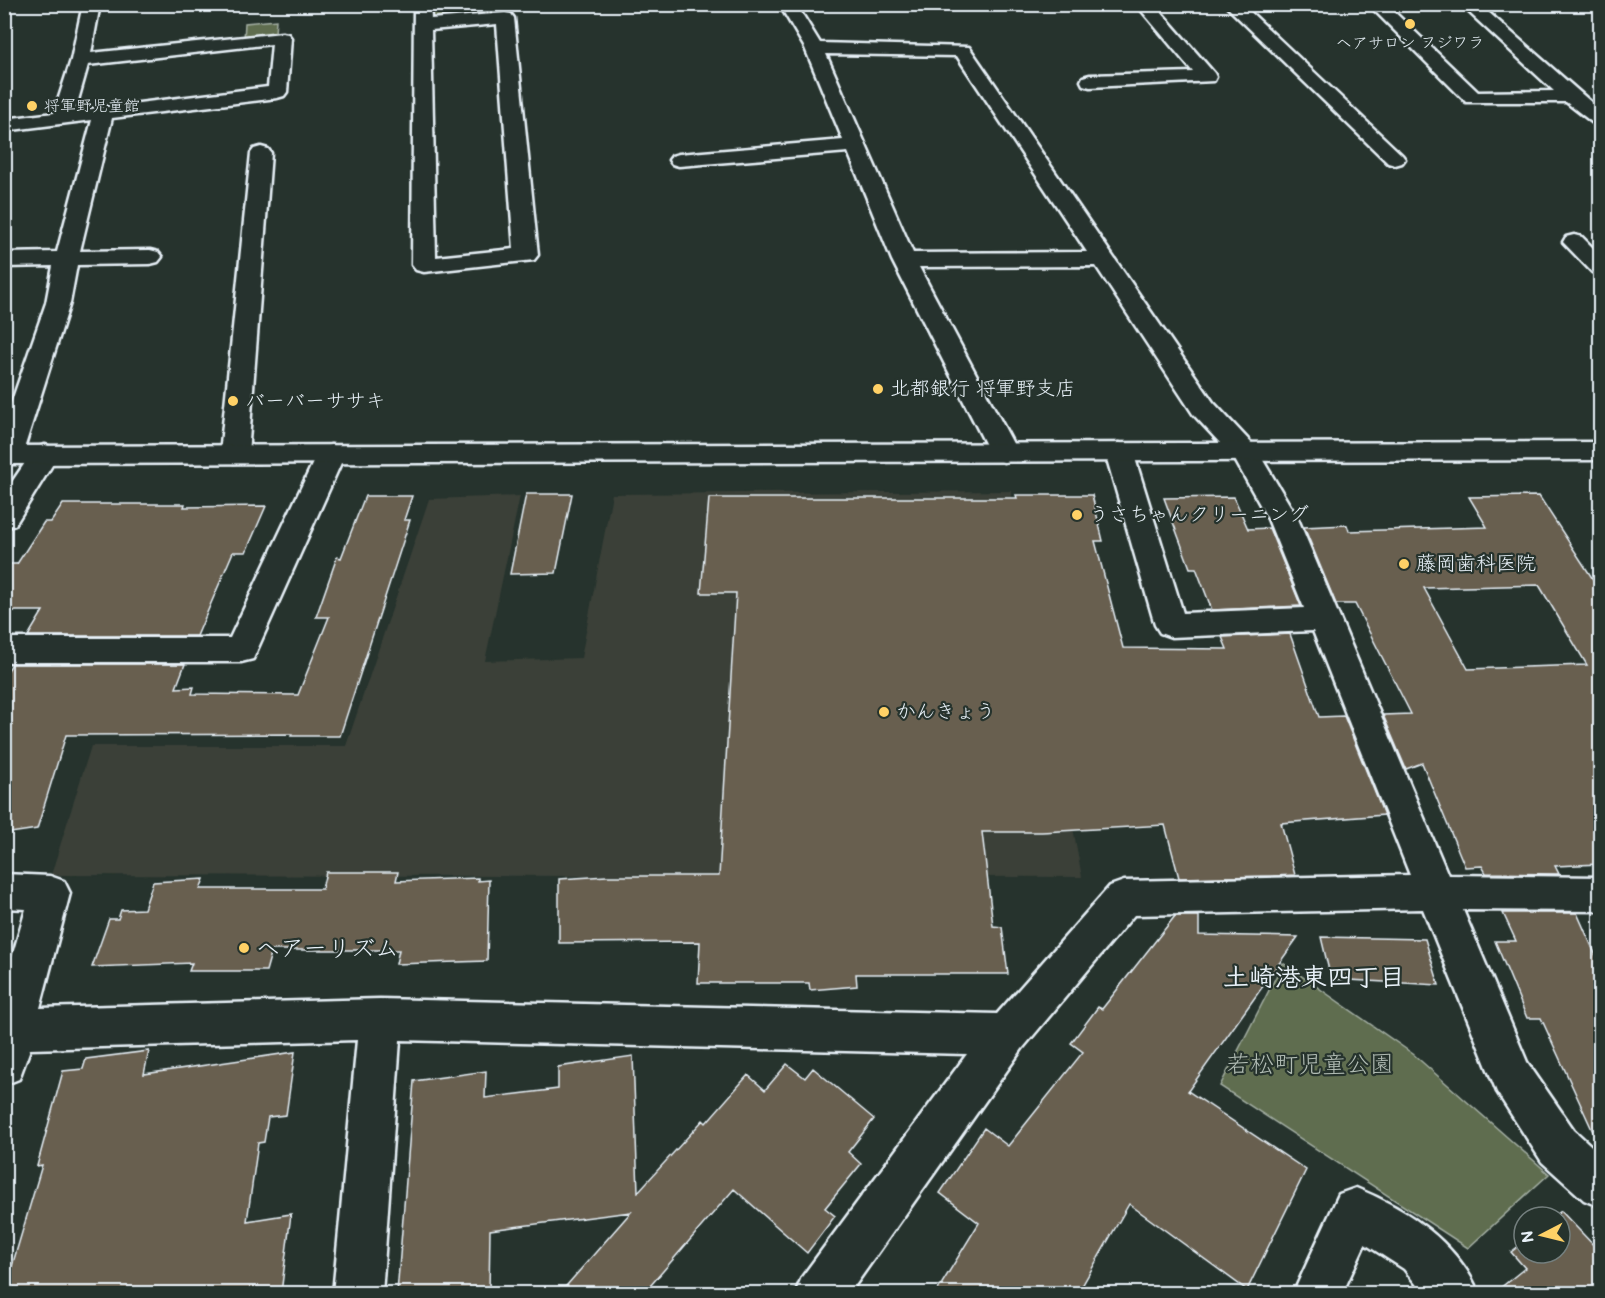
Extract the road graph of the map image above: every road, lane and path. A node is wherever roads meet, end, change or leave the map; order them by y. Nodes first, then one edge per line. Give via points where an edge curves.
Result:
1 (92, 4) edge
2 (787, 4) edge
3 (1144, 4) edge
4 (1232, 4) edge
5 (1376, 4) edge
6 (1468, 4) edge
7 (422, 15) edge
8 (814, 48) junction
9 (80, 60) junction
10 (1090, 81) dead end
11 (1571, 96) junction
12 (104, 112) junction
13 (63, 117) junction
14 (1600, 119) edge
15 (4, 124) edge
16 (855, 145) junction
17 (261, 153) dead end
18 (1395, 159) dead end
19 (679, 160) dead end
20 (1574, 242) dead end
21 (150, 258) dead end
22 (4, 260) edge
23 (66, 260) junction
24 (904, 260) junction
25 (1104, 260) junction
26 (1600, 267) edge
27 (1119, 452) junction
28 (1004, 453) junction
29 (1245, 453) junction
30 (6, 454) edge
31 (45, 454) junction
32 (234, 454) junction
33 (331, 454) junction
34 (1599, 454) edge
35 (4, 518) edge
36 (1324, 619) junction
37 (4, 650) edge
38 (4, 891) edge
39 (1435, 892) junction
40 (1600, 894) edge
41 (380, 1019) junction
42 (1007, 1035) junction
43 (9, 1046) edge
44 (1600, 1185) edge
45 (357, 1293) edge
46 (819, 1293) edge
47 (1317, 1293) edge
48 (1455, 1293) edge

1 - 9 street
2 - 8 street
3 - 10 street via 1207,77
4 - 18 street
5 - 11 street via 1473,98
6 - 11 street
7 - 7 street via 424,265 526,255 505,18
8 - 16 street
8 - 25 street via 963,51
9 - 12 street via 282,38 277,92
9 - 13 street
11 - 14 street
12 - 13 street
12 - 23 street
13 - 15 street
16 - 19 street
16 - 24 street
17 - 32 street
20 - 26 street
21 - 23 street
22 - 23 street
23 - 30 street via 58,303
24 - 25 street
24 - 28 street
25 - 29 street via 1203,408
27 - 28 street
27 - 29 street
27 - 36 street via 1171,625
28 - 33 street
29 - 34 street
29 - 36 street via 1283,519
30 - 31 street
31 - 32 street
31 - 35 street
32 - 33 street
33 - 37 street via 242,650
36 - 39 street
38 - 43 street via 50,893
39 - 40 street
39 - 42 street via 1124,898
39 - 44 street via 1512,1077 1558,1146
41 - 42 street
41 - 43 street
41 - 45 street
42 - 46 street
47 - 48 street via 1356,1211 1421,1252

